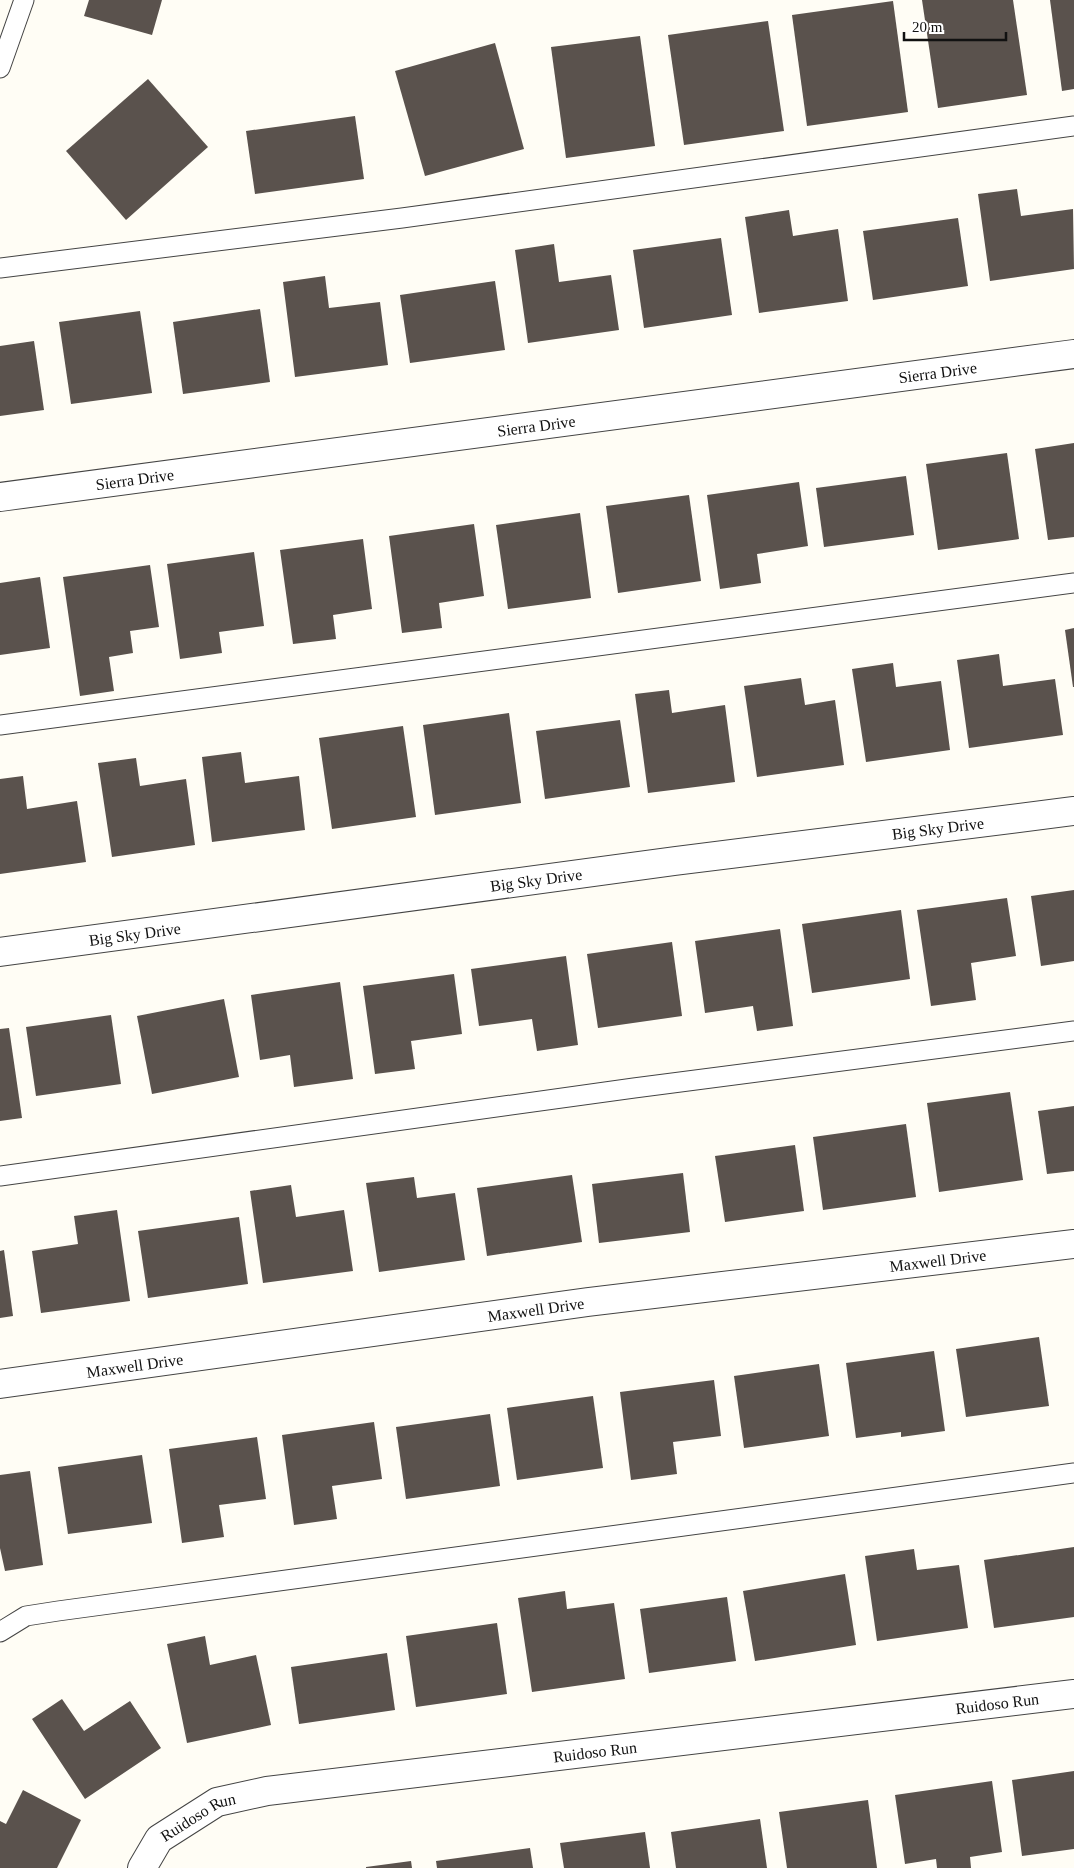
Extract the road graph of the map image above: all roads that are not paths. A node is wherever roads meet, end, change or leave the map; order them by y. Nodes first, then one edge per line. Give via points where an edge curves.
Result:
1 (24, 0) edge
2 (0, 68) edge
3 (1074, 126) edge
4 (0, 268) edge
5 (1074, 354) edge
6 (0, 496) edge
7 (1074, 583) edge
8 (0, 725) edge
9 (1074, 810) edge
10 (0, 952) edge
11 (1074, 1031) edge
12 (0, 1176) edge
13 (1074, 1244) edge
14 (0, 1384) edge
15 (1074, 1473) edge
16 (0, 1632) edge
17 (1074, 1694) edge
18 (142, 1868) edge

1 - 2 lane
3 - 4 lane via 402,218
5 - 6 street, Sierra Drive
7 - 8 lane
9 - 10 street, Big Sky Drive
11 - 12 lane
13 - 14 street, Maxwell Drive via 588,1302
15 - 16 lane via 58,1611 26,1616
17 - 18 street, Ruidoso Run via 267,1791 217,1802 159,1840

